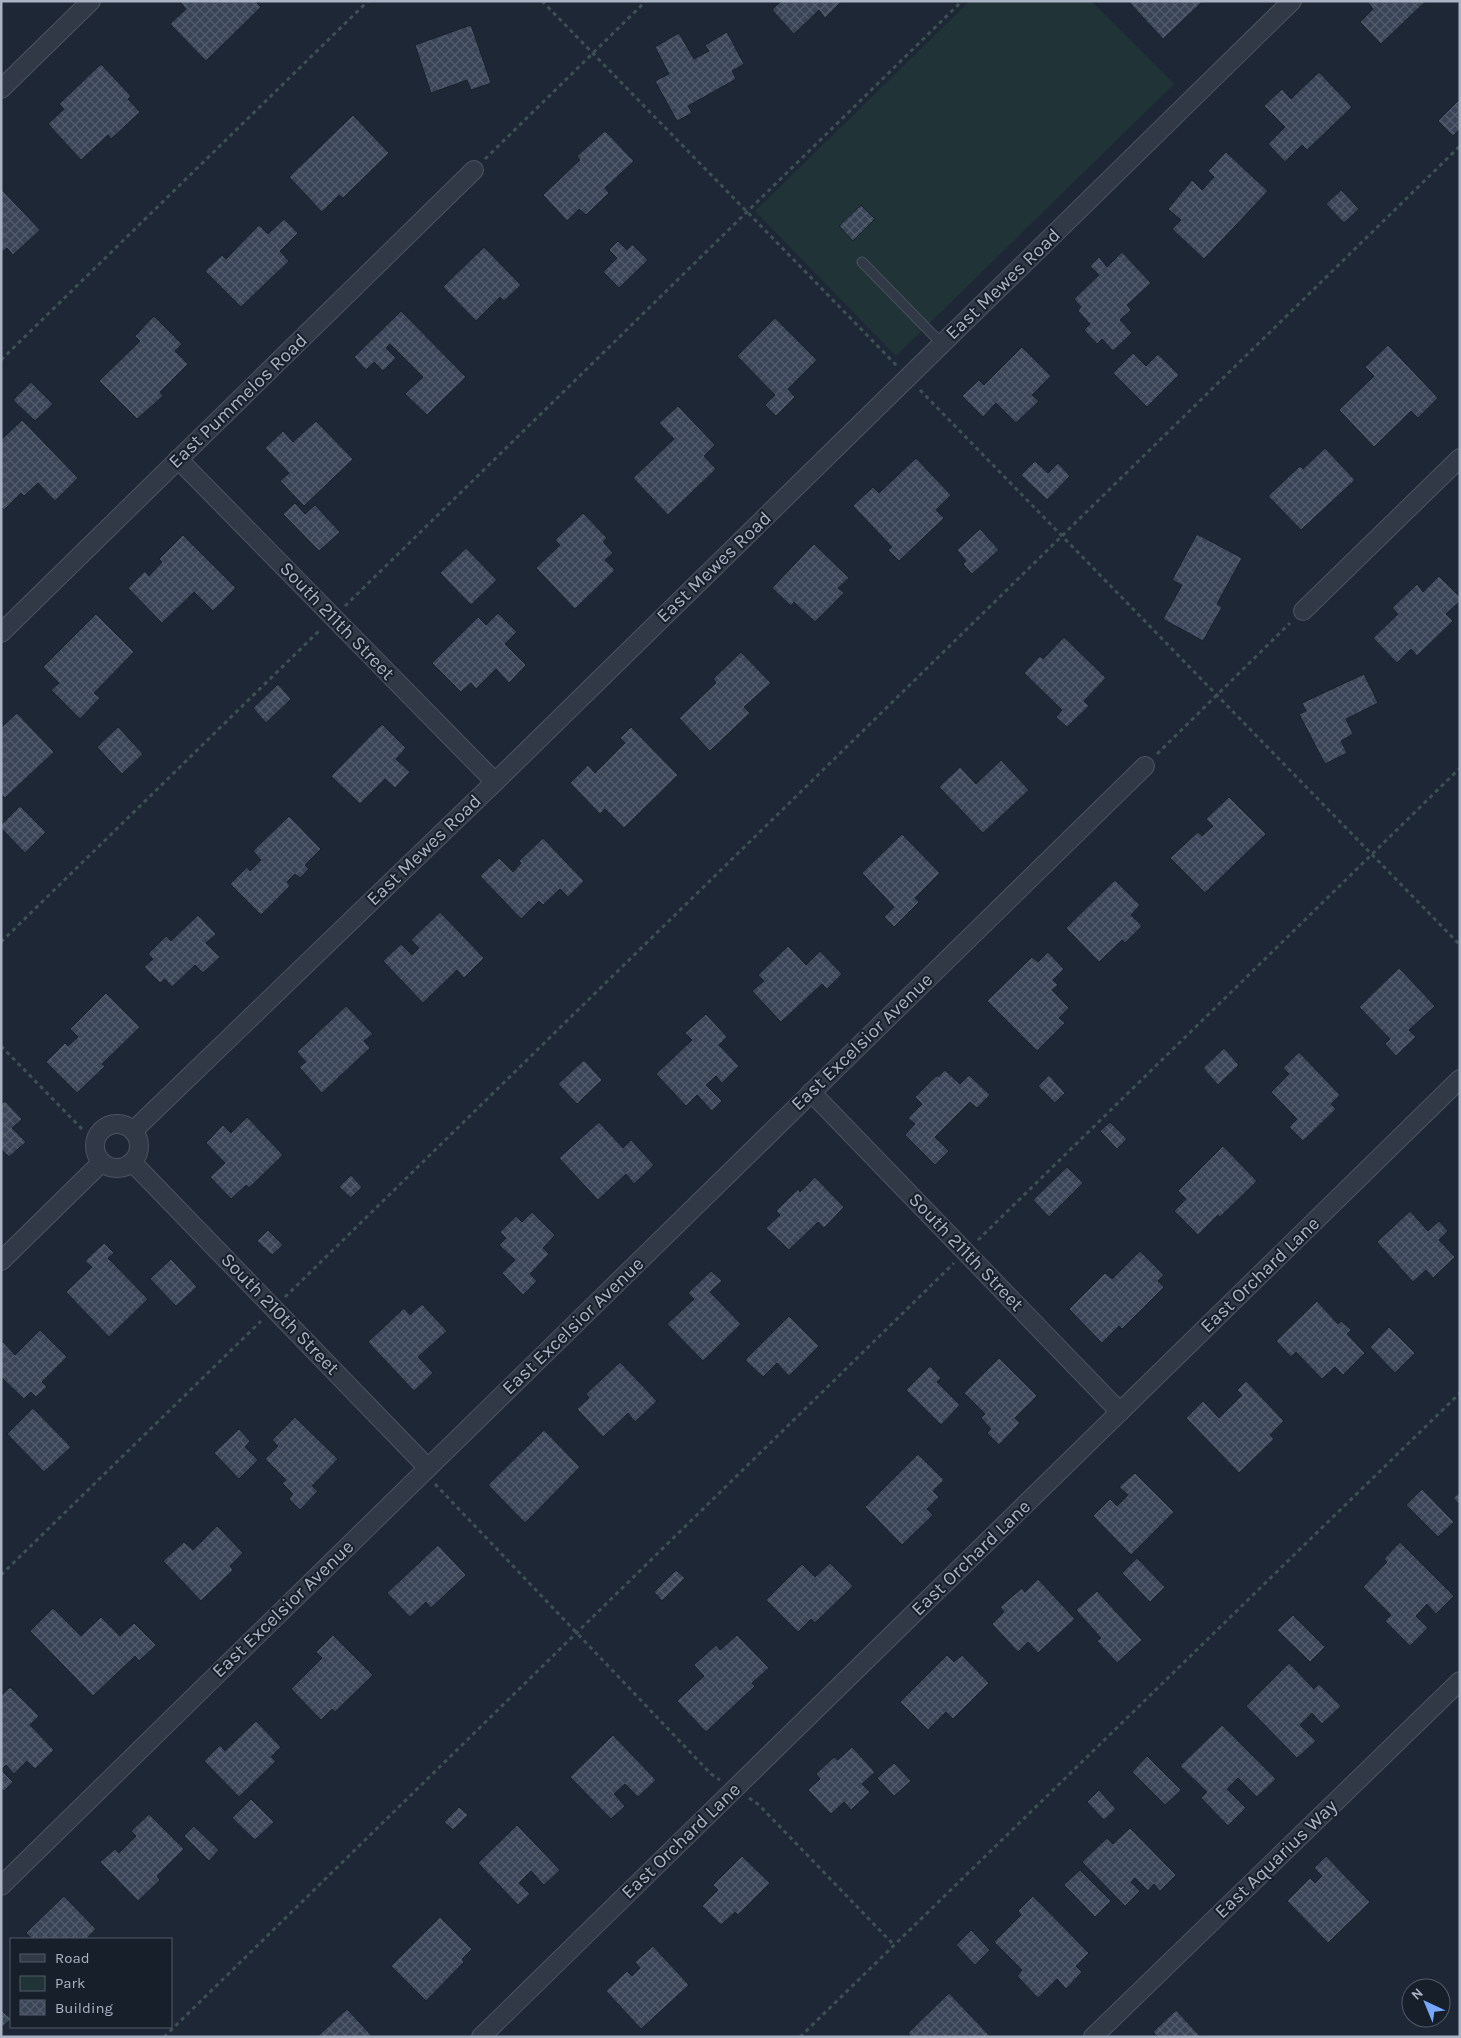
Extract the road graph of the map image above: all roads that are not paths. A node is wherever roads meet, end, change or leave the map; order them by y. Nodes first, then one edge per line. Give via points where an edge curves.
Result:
1 (91, 1) edge
2 (1292, 1) edge
3 (1, 89) edge
4 (474, 170) road end
5 (862, 262) dead end
6 (942, 344) junction
7 (1460, 458) edge
8 (178, 459) junction
9 (1303, 611) road end
10 (1, 633) edge
11 (1144, 766) road end
12 (495, 782) junction
13 (1460, 1079) edge
14 (811, 1092) junction
15 (134, 1131) junction
16 (102, 1162) junction
17 (132, 1162) junction
18 (1, 1261) edge
19 (1120, 1412) junction
20 (428, 1468) junction
21 (1460, 1681) edge
22 (1, 1886) edge
23 (481, 2037) edge
24 (1093, 2037) edge

1 - 3 street
2 - 6 street, East Mewes Road
4 - 8 street, East Pummelos Road
5 - 6 lane
6 - 12 street, East Mewes Road
7 - 9 street
8 - 10 street, East Pummelos Road
8 - 12 street, South 211th Street
11 - 14 street, East Excelsior Avenue
12 - 15 street, East Mewes Road
13 - 19 street, East Orchard Lane
14 - 19 street, South 211th Street
14 - 20 street, East Excelsior Avenue
15 - 16 street via 121,1124 101,1130 95,1143
15 - 17 street via 139,1147
16 - 17 street via 120,1168
16 - 18 street
17 - 20 street, South 210th Street
19 - 23 street, East Orchard Lane
20 - 22 street, East Excelsior Avenue
21 - 24 street, East Aquarius Way

